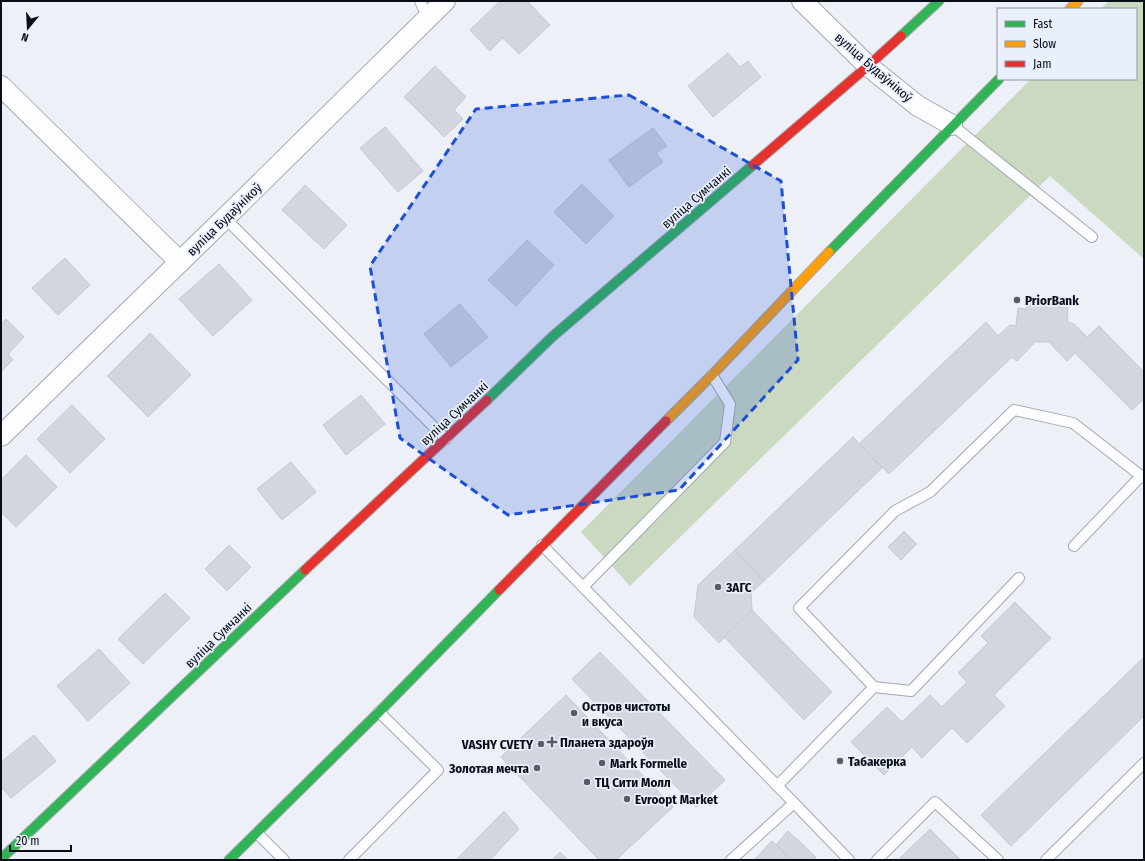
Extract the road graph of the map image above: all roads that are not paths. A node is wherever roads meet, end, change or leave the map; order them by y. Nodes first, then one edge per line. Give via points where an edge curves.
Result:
1 (445, 1) edge
2 (802, 1) edge
3 (939, 1) edge
4 (424, 10) edge
5 (868, 66) junction
6 (998, 80) edge
7 (1, 86) edge
8 (952, 125) junction
9 (225, 218) junction
10 (1092, 237) dead end
11 (180, 262) junction
12 (712, 375) junction
13 (1, 436) edge
14 (446, 439) junction
15 (1143, 477) edge
16 (542, 545) junction
17 (1074, 546) dead end
18 (1019, 578) dead end
19 (583, 587) junction
20 (874, 687) junction
21 (379, 712) junction
22 (1144, 763) edge
23 (777, 786) junction
24 (794, 803) junction
25 (257, 833) junction
26 (1, 859) edge
27 (229, 860) edge
28 (284, 860) edge
29 (349, 860) edge
30 (731, 860) edge
31 (849, 860) edge
32 (877, 860) edge
33 (998, 860) edge
34 (1046, 860) edge

1 - 4 street, вуліца Будаўнікоў
2 - 5 street, вуліца Будаўнікоў
3 - 5 street, вуліца Сумчанкі
4 - 9 street, вуліца Будаўнікоў
5 - 8 street, вуліца Будаўнікоў via 918,106
5 - 14 street, вуліца Сумчанкі via 552,337
6 - 8 street
7 - 11 street
8 - 10 lane
8 - 12 street
9 - 11 street, вуліца Будаўнікоў
9 - 14 lane
11 - 13 street, вуліца Будаўнікоў
12 - 16 street
12 - 19 lane via 730,404 725,442
14 - 26 street, вуліца Сумчанкі via 359,518
15 - 17 lane
15 - 20 lane via 1073,423 1014,410 930,492 895,511 798,608
16 - 19 lane
16 - 21 street
18 - 20 lane via 911,691
19 - 23 lane
20 - 23 lane
21 - 25 street
21 - 29 lane via 438,770
22 - 34 lane
23 - 24 lane
24 - 30 lane
24 - 31 lane
25 - 27 street
25 - 28 lane
32 - 33 lane via 935,802

